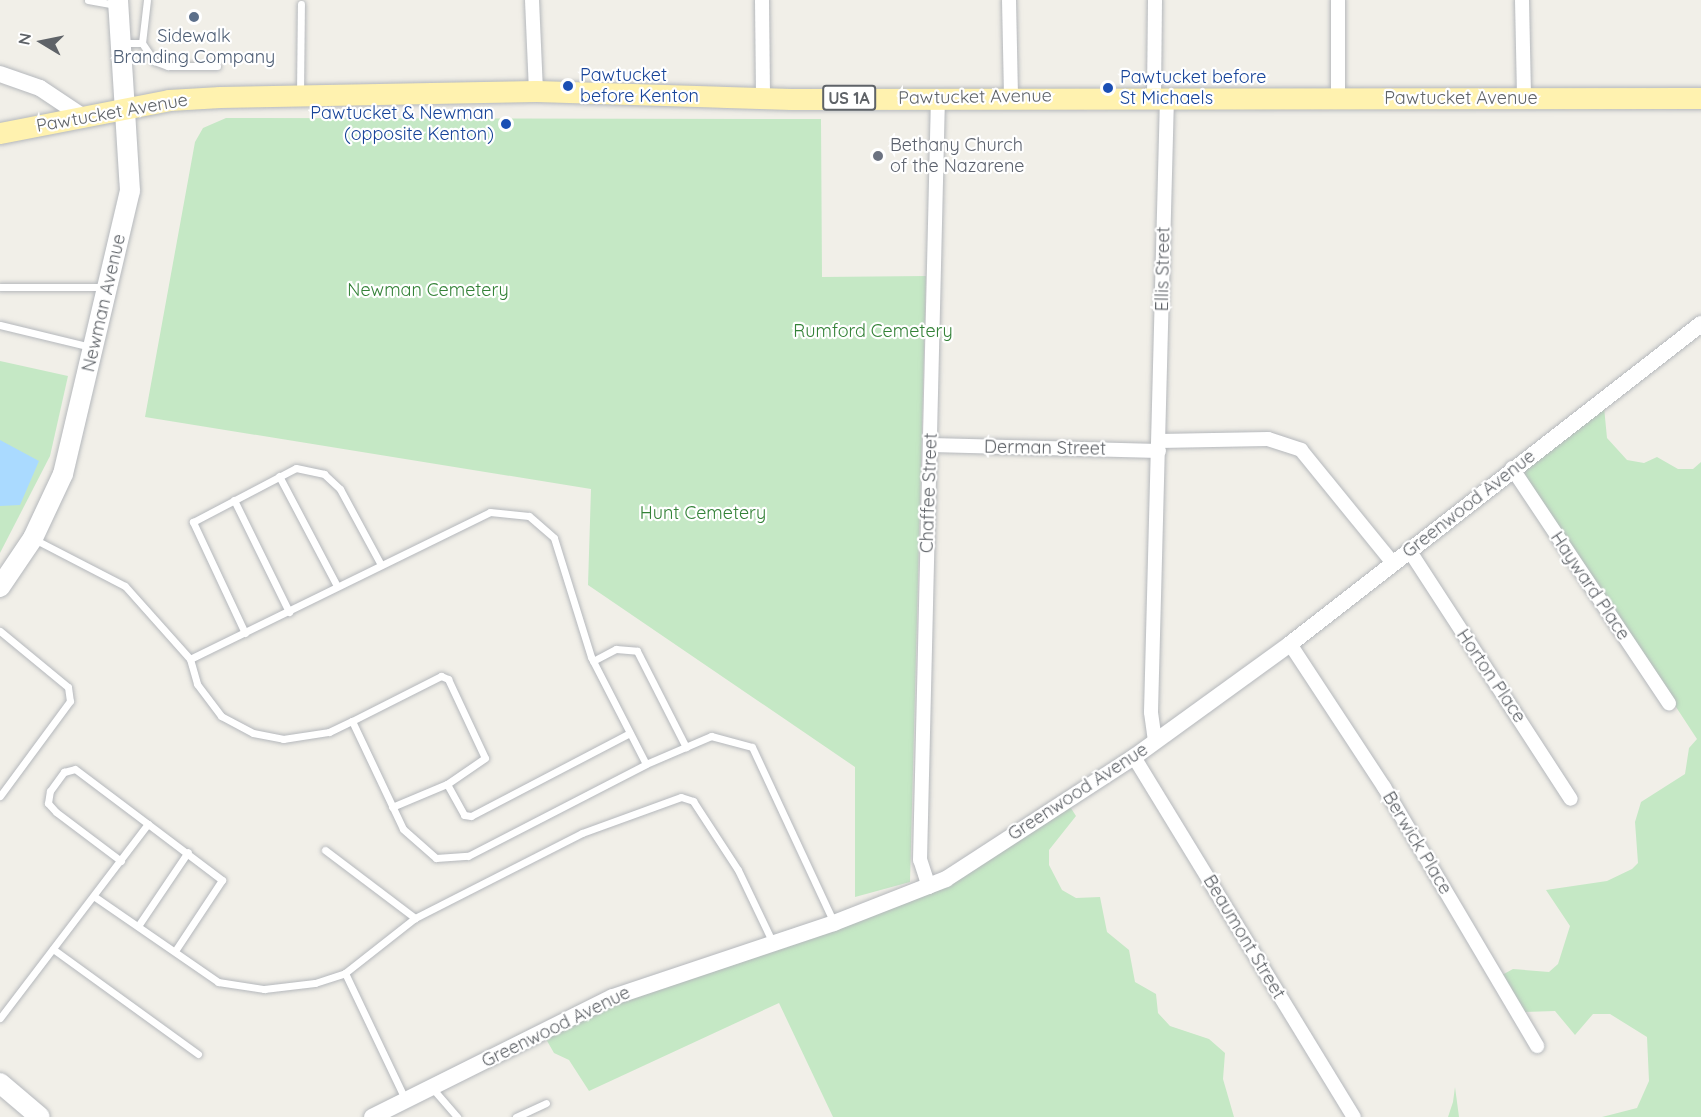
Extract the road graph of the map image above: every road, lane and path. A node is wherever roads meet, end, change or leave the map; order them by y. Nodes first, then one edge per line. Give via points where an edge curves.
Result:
1 (88, 0) edge
2 (147, 0) edge
3 (531, 0) edge
4 (762, 0) edge
5 (1009, 0) edge
6 (1155, 0) edge
7 (1338, 0) edge
8 (1522, 0) edge
9 (119, 3) edge
10 (301, 4) dead end
11 (142, 43) junction
12 (120, 44) junction
13 (217, 66) dead end
14 (0, 74) edge
15 (536, 91) junction
16 (300, 96) junction
17 (1011, 96) junction
18 (1160, 96) junction
19 (1524, 97) junction
20 (764, 98) junction
21 (938, 98) junction
22 (1338, 98) junction
23 (1701, 98) edge
24 (123, 109) junction
25 (82, 116) junction
26 (0, 133) edge
27 (0, 287) edge
28 (108, 287) junction
29 (1701, 324) edge
30 (0, 325) edge
31 (94, 348) junction
32 (931, 445) junction
33 (1159, 446) junction
34 (1512, 468) junction
35 (279, 476) junction
36 (234, 500) junction
37 (33, 538) junction
38 (1411, 553) junction
39 (1392, 562) junction
40 (380, 564) junction
41 (337, 586) junction
42 (0, 587) edge
43 (289, 612) junction
44 (0, 631) edge
45 (245, 633) junction
46 (1290, 644) junction
47 (190, 659) junction
48 (593, 660) junction
49 (1669, 703) dead end
50 (352, 721) junction
51 (630, 732) junction
52 (1155, 741) junction
53 (686, 747) junction
54 (1134, 756) junction
55 (646, 764) junction
56 (447, 784) junction
57 (0, 796) edge
58 (1571, 799) dead end
59 (392, 807) junction
60 (148, 824) junction
61 (325, 850) dead end
62 (188, 852) junction
63 (121, 861) junction
64 (929, 887) junction
65 (95, 897) junction
66 (416, 918) junction
67 (834, 923) junction
68 (138, 926) junction
69 (773, 943) junction
70 (52, 949) junction
71 (175, 951) junction
72 (345, 974) junction
73 (0, 1018) edge
74 (1537, 1046) dead end
75 (198, 1054) dead end
76 (0, 1083) edge
77 (433, 1089) junction
78 (406, 1101) junction
79 (546, 1103) dead end
80 (40, 1117) edge
81 (372, 1117) edge
82 (457, 1117) edge
83 (516, 1117) edge
84 (1354, 1117) edge

1 - 9 lane
2 - 11 lane
3 - 15 street
4 - 20 street
5 - 17 street
6 - 18 street, Ellis Street
7 - 22 street
8 - 19 street
9 - 12 main road, Newman Avenue
10 - 16 lane
11 - 12 lane
11 - 13 lane via 154,61 168,66
12 - 24 main road, Newman Avenue
14 - 25 street via 40,88
15 - 16 main road, Pawtucket Avenue / US 1A
15 - 20 main road, Pawtucket Avenue / US 1A
16 - 24 main road, Pawtucket Avenue / US 1A via 169,100
17 - 18 main road, Pawtucket Avenue / US 1A
17 - 21 main road, Pawtucket Avenue / US 1A
18 - 22 main road, Pawtucket Avenue / US 1A
18 - 33 street, Ellis Street
19 - 22 main road, Pawtucket Avenue / US 1A
19 - 23 main road, Pawtucket Avenue / US 1A
20 - 21 main road, Pawtucket Avenue / US 1A
21 - 32 street, Chaffee Street
24 - 25 main road, Pawtucket Avenue / US 1A
24 - 28 main road, Newman Avenue via 130,191
25 - 26 main road, Pawtucket Avenue / US 1A
27 - 28 lane
28 - 31 main road, Newman Avenue
29 - 34 street, Greenwood Avenue via 1595,411
30 - 31 lane
31 - 37 main road, Newman Avenue via 63,474
32 - 33 street, Derman Street
32 - 64 street, Chaffee Street via 920,860
33 - 39 street, Derman Street via 1268,439 1293,447 1313,462
33 - 52 street, Ellis Street via 1151,712
34 - 38 street, Greenwood Avenue
34 - 49 street, Hayward Place
35 - 36 lane
35 - 40 lane via 296,468 324,474 340,489
35 - 41 lane
36 - 43 lane
36 - 45 lane via 193,522
37 - 42 main road, Newman Avenue
37 - 47 lane via 125,586
38 - 39 street, Greenwood Avenue
38 - 58 street, Horton Place
39 - 46 street, Greenwood Avenue
40 - 41 lane
40 - 48 lane via 490,512 529,516 554,538
41 - 43 lane
43 - 45 lane
44 - 57 lane via 68,687 70,701
45 - 47 lane
46 - 52 street, Greenwood Avenue
46 - 74 street, Berwick Place via 1384,787
47 - 50 lane via 197,684 221,716 253,733 283,738 329,732
48 - 51 lane
48 - 53 lane via 616,649 637,651
50 - 56 lane via 441,676 448,679 485,758
50 - 59 lane
51 - 55 lane
51 - 56 lane via 471,816 464,815
52 - 54 street, Greenwood Avenue
53 - 55 lane
53 - 67 lane via 711,736 752,747
54 - 64 street, Greenwood Avenue
54 - 84 street, Beaumont Street
55 - 59 lane via 468,856 436,858 403,829
56 - 59 lane
60 - 62 lane
60 - 63 lane
60 - 63 lane via 75,769 64,772 50,791 48,802 56,812
61 - 66 lane
62 - 68 lane
62 - 71 lane via 222,880
63 - 65 lane
64 - 67 street, Greenwood Avenue
65 - 68 lane
65 - 70 lane
66 - 69 lane via 582,833 681,797 693,801 738,870
66 - 72 lane
67 - 69 street, Greenwood Avenue
68 - 71 lane
69 - 77 street, Greenwood Avenue via 613,997
70 - 73 lane
70 - 75 lane
71 - 72 lane via 218,982 264,989
72 - 78 lane
76 - 80 main road
77 - 78 street, Greenwood Avenue
77 - 82 lane
78 - 81 street, Greenwood Avenue
79 - 83 lane

